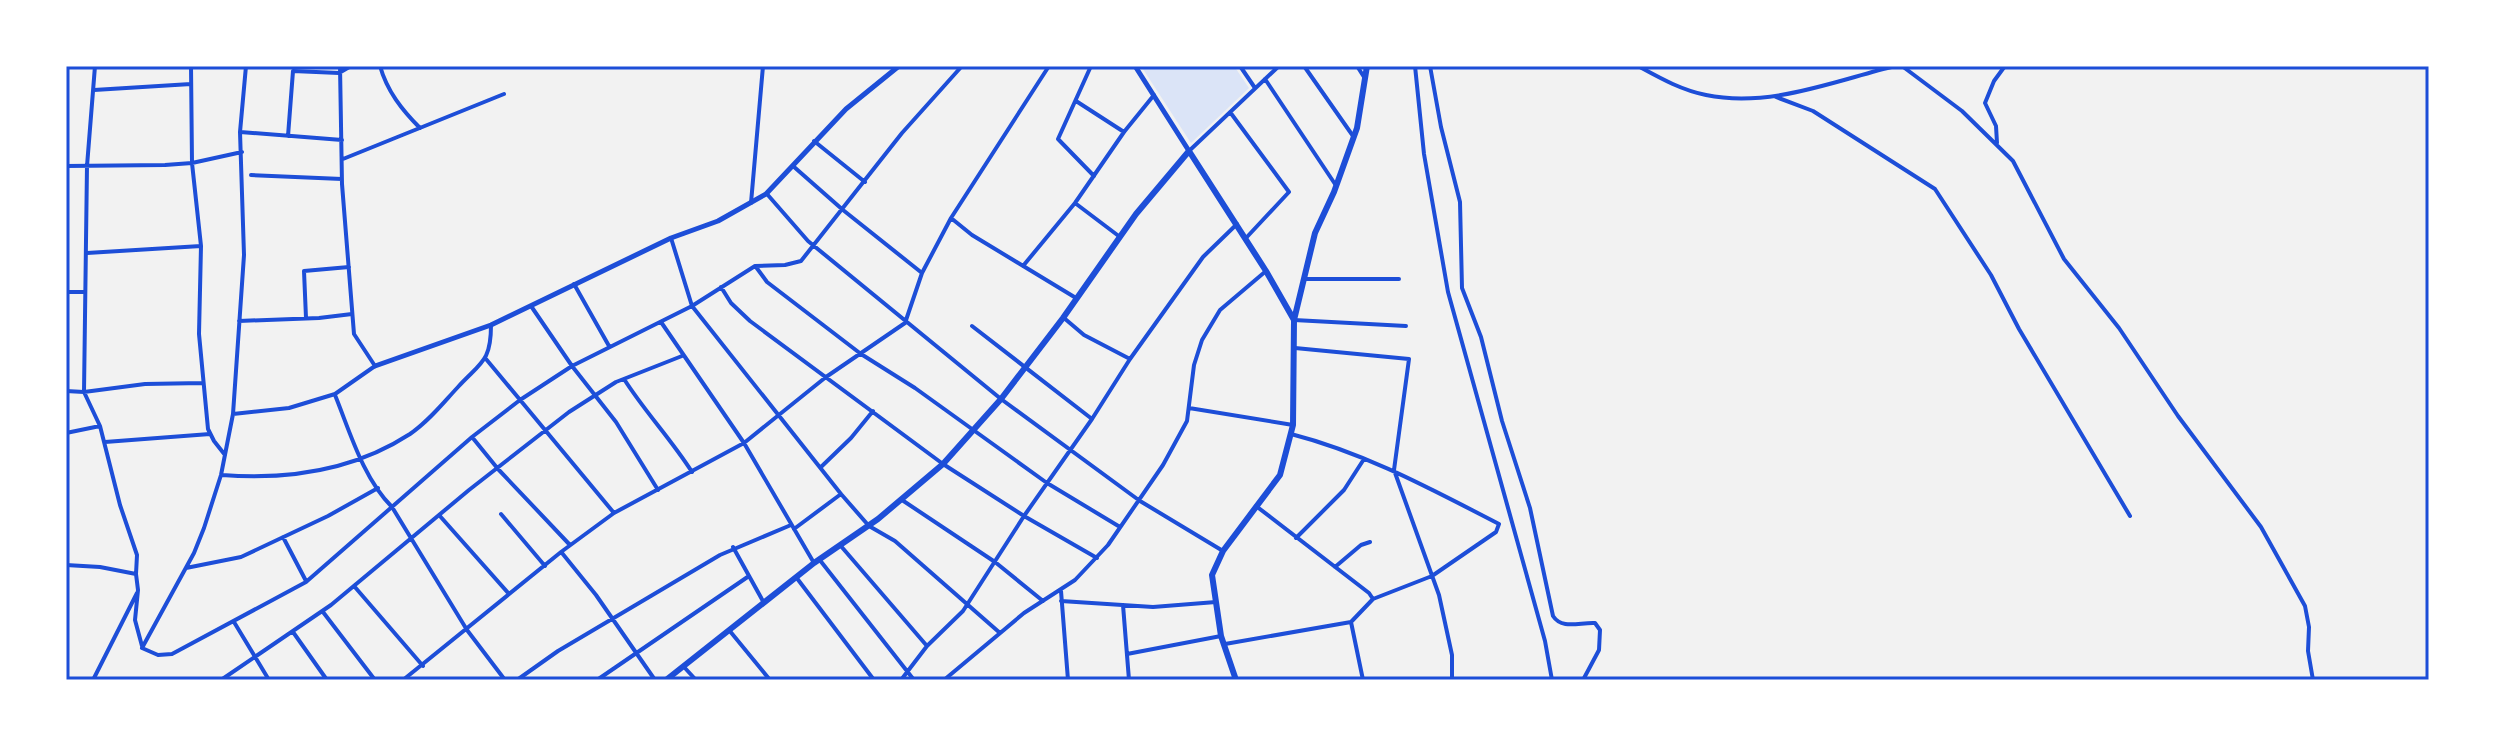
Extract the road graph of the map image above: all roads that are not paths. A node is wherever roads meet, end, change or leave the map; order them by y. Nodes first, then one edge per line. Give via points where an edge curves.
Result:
1 (95, 66) edge
2 (191, 66) edge
3 (246, 66) edge
4 (340, 66) edge
5 (351, 66) edge
6 (380, 66) edge
7 (763, 66) edge
8 (899, 66) edge
9 (962, 66) edge
10 (1049, 66) edge
11 (1091, 66) edge
12 (1136, 66) edge
13 (1240, 66) edge
14 (1279, 66) edge
15 (1304, 66) edge
16 (1357, 66) edge
17 (1367, 66) edge
18 (1415, 66) edge
19 (1430, 66) edge
20 (1638, 66) edge
21 (1895, 66) edge
22 (1902, 66) edge
23 (2005, 66) edge
24 (339, 73) junction
25 (1265, 79) junction
26 (1366, 80) junction
27 (191, 84) junction
28 (1255, 88) junction
29 (93, 90) junction
30 (504, 94) dead end
31 (1154, 95) junction
32 (1776, 97) junction
33 (1076, 101) junction
34 (1230, 112) junction
35 (420, 128) junction
36 (240, 132) junction
37 (1124, 132) junction
38 (288, 136) junction
39 (1354, 137) junction
40 (342, 140) junction
41 (814, 141) junction
42 (1998, 145) junction
43 (1189, 151) junction
44 (242, 152) junction
45 (343, 159) junction
46 (192, 163) junction
47 (791, 164) junction
48 (66, 166) edge
49 (87, 166) junction
50 (251, 175) dead end
51 (1094, 176) junction
52 (342, 179) junction
53 (865, 182) junction
54 (1337, 186) junction
55 (766, 194) junction
56 (751, 203) junction
57 (1075, 203) junction
58 (843, 210) junction
59 (951, 218) junction
60 (1237, 224) junction
61 (1120, 237) junction
62 (671, 238) junction
63 (1246, 238) junction
64 (201, 246) junction
65 (815, 247) junction
66 (87, 254) junction
67 (755, 266) junction
68 (1023, 266) junction
69 (349, 267) junction
70 (1266, 271) junction
71 (922, 273) junction
72 (1305, 279) junction
73 (1399, 279) dead end
74 (574, 284) junction
75 (720, 287) junction
76 (66, 292) edge
77 (85, 292) junction
78 (1076, 298) junction
79 (531, 306) junction
80 (692, 306) junction
81 (352, 314) junction
82 (306, 318) junction
83 (1063, 318) junction
84 (1294, 320) junction
85 (239, 321) junction
86 (661, 322) junction
87 (905, 323) junction
88 (491, 325) junction
89 (972, 326) dead end
90 (1406, 326) dead end
91 (609, 346) junction
92 (1293, 348) junction
93 (861, 354) junction
94 (682, 356) junction
95 (486, 359) junction
96 (1130, 359) junction
97 (375, 366) junction
98 (572, 366) junction
99 (1025, 368) junction
100 (826, 377) junction
101 (624, 379) junction
102 (203, 383) junction
103 (66, 391) edge
104 (84, 392) junction
105 (335, 394) junction
106 (596, 395) junction
107 (1001, 399) junction
108 (520, 400) junction
109 (1188, 408) junction
110 (873, 411) junction
111 (233, 414) junction
112 (781, 415) junction
113 (1092, 419) junction
114 (1293, 425) junction
115 (100, 426) junction
116 (973, 431) junction
117 (546, 432) junction
118 (66, 433) edge
119 (210, 434) junction
120 (1291, 434) junction
121 (472, 437) junction
122 (104, 442) junction
123 (744, 443) junction
124 (1071, 451) junction
125 (225, 455) junction
126 (361, 459) junction
127 (1364, 459) junction
128 (66, 462) edge
129 (943, 464) junction
130 (821, 467) junction
131 (498, 469) junction
132 (1394, 470) junction
133 (692, 472) junction
134 (221, 475) junction
135 (1047, 483) junction
136 (378, 488) junction
137 (658, 490) junction
138 (841, 494) junction
139 (66, 495) edge
140 (902, 499) junction
141 (1140, 501) junction
142 (1255, 506) junction
143 (392, 507) junction
144 (614, 513) junction
145 (501, 514) dead end
146 (439, 515) junction
147 (1024, 516) junction
148 (2130, 516) dead end
149 (1510, 520) junction
150 (1499, 524) junction
151 (869, 526) junction
152 (792, 527) junction
153 (1120, 527) junction
154 (283, 537) junction
155 (1296, 538) junction
156 (410, 539) junction
157 (1370, 542) dead end
158 (570, 545) junction
159 (839, 545) junction
160 (733, 547) junction
161 (1223, 551) junction
162 (561, 552) junction
163 (1097, 558) junction
164 (816, 561) junction
165 (995, 562) junction
166 (66, 565) edge
167 (545, 566) junction
168 (1335, 567) junction
169 (186, 568) junction
170 (136, 574) junction
171 (749, 576) junction
172 (1432, 576) junction
173 (796, 577) junction
174 (306, 582) junction
175 (354, 586) junction
176 (138, 590) junction
177 (1061, 591) junction
178 (510, 594) junction
179 (1373, 599) junction
180 (1043, 601) junction
181 (1061, 601) junction
182 (1216, 602) junction
183 (764, 603) junction
184 (967, 604) junction
185 (1123, 605) junction
186 (323, 611) junction
187 (613, 619) junction
188 (234, 622) junction
189 (1351, 622) junction
190 (467, 630) junction
191 (729, 630) junction
192 (293, 632) junction
193 (1000, 633) junction
194 (1221, 636) junction
195 (1223, 644) junction
196 (927, 646) junction
197 (142, 648) junction
198 (638, 653) junction
199 (1127, 654) junction
200 (255, 658) junction
201 (423, 666) junction
202 (683, 666) junction
203 (908, 674) junction
204 (93, 680) edge
205 (221, 680) edge
206 (269, 680) edge
207 (327, 680) edge
208 (375, 680) edge
209 (403, 680) edge
210 (505, 680) edge
211 (517, 680) edge
212 (597, 680) edge
213 (655, 680) edge
214 (666, 680) edge
215 (696, 680) edge
216 (770, 680) edge
217 (874, 680) edge
218 (901, 680) edge
219 (914, 680) edge
220 (944, 680) edge
221 (1068, 680) edge
222 (1129, 680) edge
223 (1236, 680) edge
224 (1363, 680) edge
225 (1452, 680) edge
226 (1552, 680) edge
227 (1583, 680) edge
228 (2313, 680) edge

1 - 29 street
2 - 27 street
3 - 36 street
4 - 24 street
5 - 24 street
6 - 35 street via 401,110
7 - 56 street
8 - 41 street
9 - 53 street
10 - 59 street
11 - 33 street
12 - 31 street
13 - 28 street
14 - 25 street
15 - 39 street
16 - 26 street
17 - 26 main road
18 - 149 street via 1448,292
19 - 227 street via 1460,202 1462,288 1530,508 1553,616 1557,623 1595,623 1600,630 1599,650
20 - 32 street via 1708,96
21 - 32 street
22 - 42 street
23 - 42 street via 1985,103
24 - 38 street via 293,71
24 - 40 street
25 - 28 street
25 - 54 street
26 - 39 main road
27 - 29 street
27 - 46 street
28 - 34 street
29 - 49 street
30 - 35 street
31 - 37 street
31 - 43 street
32 - 148 street via 1813,111 1935,189 1991,275
33 - 37 street
33 - 51 street via 1058,139
34 - 43 street
34 - 63 street via 1289,192
35 - 45 street
36 - 38 street
36 - 44 street
37 - 51 street
38 - 40 street
39 - 54 main road
40 - 45 street
41 - 47 street
41 - 53 street
42 - 228 street via 2013,161 2064,259 2119,328 2280,557 2305,606
43 - 60 main road
43 - 61 main road
44 - 46 street
44 - 85 street
45 - 52 street
46 - 49 street
46 - 64 street
47 - 55 street
47 - 58 street
48 - 49 street
49 - 66 street
50 - 52 street
51 - 57 street
52 - 69 street
53 - 58 street
54 - 72 main road via 1315,233
55 - 56 street
55 - 65 street
56 - 62 street
57 - 61 street
57 - 68 street
58 - 65 street
58 - 71 street
59 - 68 street
59 - 71 street
60 - 63 main road
60 - 96 street via 1203,257
61 - 78 main road
62 - 74 street
62 - 80 street
63 - 70 main road
64 - 66 street
64 - 102 street
65 - 67 street via 801,261
65 - 87 street
66 - 77 street
67 - 75 street
67 - 93 street via 767,282
68 - 78 street
69 - 81 street
69 - 82 street via 304,271
70 - 84 main road
70 - 109 street via 1220,310 1202,340
71 - 87 street
72 - 73 street
72 - 84 main road
74 - 79 street
74 - 91 street
75 - 80 street
75 - 100 street via 750,321
76 - 77 street
77 - 104 street
78 - 83 main road
79 - 88 street
79 - 98 street
80 - 86 street
80 - 112 street
81 - 82 street
81 - 97 street via 354,334
82 - 85 street
83 - 96 street
83 - 99 main road
84 - 90 street
84 - 92 main road
85 - 111 street
86 - 91 street
86 - 94 street
87 - 93 street
87 - 107 street
88 - 95 street
88 - 97 street
89 - 99 street
91 - 98 street
92 - 114 main road
92 - 132 street via 1409,359
93 - 100 street
93 - 116 street
94 - 101 street
94 - 123 street
95 - 108 street
95 - 126 street via 412,433
96 - 113 street
97 - 105 street
98 - 106 street
98 - 108 street
99 - 107 main road
99 - 113 street
100 - 110 street
100 - 112 street
101 - 106 street
101 - 133 street
102 - 104 street
102 - 119 street
103 - 104 street
104 - 115 street
105 - 111 street via 289,408
105 - 126 street
106 - 117 street
106 - 137 street
107 - 116 main road
107 - 124 street
108 - 117 street
108 - 121 street
109 - 114 street
109 - 141 street via 1187,421
110 - 129 street
110 - 130 street
111 - 125 street
112 - 123 street
112 - 130 street
113 - 124 street
114 - 120 main road
115 - 118 street
115 - 122 street
116 - 129 main road
116 - 135 street
117 - 131 street
117 - 144 street
119 - 122 street
119 - 125 street
120 - 127 street
120 - 142 main road via 1280,475
121 - 131 street
121 - 143 street
122 - 170 street via 137,555
123 - 133 street
123 - 152 street
124 - 135 street
124 - 141 street
125 - 134 street
126 - 134 street via 296,476
126 - 136 street
127 - 132 street
127 - 155 street via 1344,490
128 - 139 street
129 - 140 main road
129 - 147 street
130 - 138 street
131 - 146 street
131 - 158 street
132 - 150 street
132 - 172 street
133 - 137 street
134 - 169 street
135 - 147 street
135 - 153 street
136 - 143 street
136 - 154 street
137 - 144 street
138 - 151 street
138 - 152 street
140 - 151 main road
140 - 165 street
141 - 153 street
141 - 161 street
142 - 155 street
142 - 161 main road
143 - 156 street
143 - 174 street
144 - 158 street
145 - 167 street
146 - 156 street
146 - 178 street
147 - 163 street
147 - 165 street
149 - 150 street
149 - 226 street
150 - 172 street via 1496,532
151 - 159 main road
151 - 184 street via 895,541
152 - 160 street
152 - 164 street
153 - 163 street
154 - 169 street via 241,557
154 - 174 street
155 - 168 street
156 - 175 street
156 - 190 street
157 - 168 street
158 - 162 street
159 - 164 main road
159 - 196 street
160 - 171 street
160 - 187 street
161 - 182 main road via 1212,575
162 - 167 street
162 - 187 street
163 - 177 street
164 - 173 main road
164 - 203 street
165 - 180 street
165 - 184 street
166 - 170 street
167 - 178 street
168 - 179 street
169 - 197 street
170 - 176 street
171 - 183 street
171 - 198 street
172 - 179 street
172 - 225 street via 1452,655
173 - 183 main road
173 - 217 street
174 - 188 street
175 - 186 street
175 - 201 street
176 - 197 street via 135,620
176 - 204 street
177 - 180 street
177 - 181 street
178 - 190 street
179 - 189 street
180 - 193 street
181 - 185 street
181 - 221 street
182 - 185 street
182 - 194 main road
183 - 191 main road
184 - 193 street
184 - 196 street
185 - 199 street
186 - 192 street
186 - 208 street
187 - 198 street
187 - 211 street
188 - 197 street via 172,654
188 - 200 street
189 - 195 street
189 - 224 street
190 - 201 street
190 - 210 street
191 - 202 main road
191 - 216 street
192 - 200 street
192 - 207 street
193 - 220 street
194 - 195 main road
194 - 199 street
195 - 223 main road
196 - 203 street
198 - 212 street
198 - 213 street
199 - 222 street
200 - 205 street
200 - 206 street
201 - 209 street
202 - 214 main road
202 - 215 street
203 - 218 street
203 - 219 street

